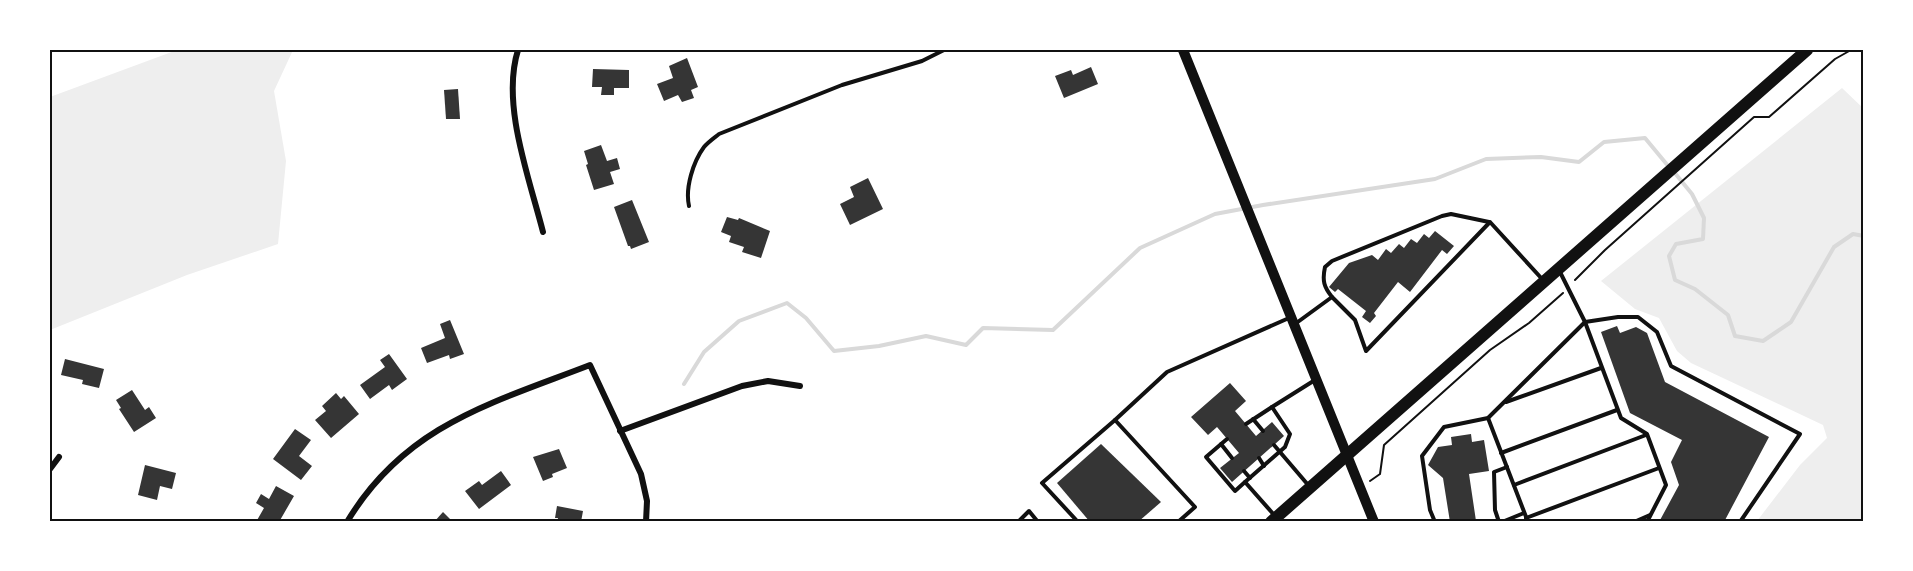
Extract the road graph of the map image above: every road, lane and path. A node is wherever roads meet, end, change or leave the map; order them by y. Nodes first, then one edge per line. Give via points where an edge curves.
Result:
1 (518, 50) edge
2 (944, 50) edge
3 (1183, 50) edge
4 (1807, 50) edge
5 (1851, 50) edge
6 (689, 206) dead end
7 (1490, 222) junction
8 (543, 232) dead end
9 (1558, 268) junction
10 (1544, 281) junction
11 (1567, 289) junction
12 (1332, 297) junction
13 (1293, 321) junction
14 (1585, 322) junction
15 (1602, 368) junction
16 (1315, 379) junction
17 (800, 386) dead end
18 (1502, 403) junction
19 (1272, 407) junction
20 (1617, 410) junction
21 (1488, 418) junction
22 (1253, 419) junction
23 (1115, 420) junction
24 (1246, 424) dead end
25 (620, 431) junction
26 (1263, 431) dead end
27 (1647, 434) junction
28 (1227, 439) dead end
29 (1221, 444) junction
30 (1274, 445) dead end
31 (1279, 452) junction
32 (1347, 453) junction
33 (1501, 453) junction
34 (59, 457) dead end
35 (1232, 458) dead end
36 (1258, 458) dead end
37 (1264, 465) junction
38 (1507, 467) junction
39 (1659, 468) junction
40 (50, 470) edge
41 (1244, 471) dead end
42 (1380, 474) dead end
43 (1247, 480) junction
44 (1514, 485) junction
45 (1309, 487) junction
46 (1524, 513) junction
47 (1651, 515) junction
48 (1275, 520) edge
49 (1527, 520) edge
50 (347, 522) edge
51 (646, 522) edge
52 (1018, 522) edge
53 (1038, 522) edge
54 (1078, 522) edge
55 (1178, 522) edge
56 (1374, 522) edge
57 (1435, 522) edge
58 (1501, 522) edge
59 (1634, 522) edge
60 (1647, 522) edge
61 (1740, 522) edge

1 - 8 street via 512,80 514,114
2 - 6 lane via 719,134 705,145 698,158 686,194
3 - 13 main road
4 - 9 main road
5 - 11 path via 1835,59 1769,117 1754,117
7 - 10 lane
7 - 12 lane via 1451,214 1442,216 1332,261 1323,276 1324,287
7 - 12 lane via 1366,351 1354,320
9 - 10 main road
9 - 11 lane
10 - 32 main road
11 - 14 lane
11 - 42 path via 1530,323 1490,350 1384,445
12 - 13 lane
13 - 16 main road
13 - 23 lane via 1167,372
14 - 15 lane
14 - 18 lane
14 - 61 lane via 1638,316 1657,332 1671,366 1800,434
15 - 18 lane
15 - 20 lane
16 - 19 lane
16 - 32 main road
17 - 25 street via 768,381 742,386
18 - 21 lane
19 - 22 lane
19 - 31 lane via 1290,434
20 - 27 lane via 1621,418
20 - 33 lane
21 - 33 lane
21 - 57 lane via 1444,427 1422,456
22 - 24 lane
22 - 26 lane
23 - 54 lane via 1042,483
23 - 55 lane via 1194,507
25 - 50 street via 590,365 475,410 432,432 382,474
25 - 51 street via 645,488
27 - 39 lane
27 - 44 lane
28 - 29 lane
29 - 35 lane
29 - 43 lane via 1206,457 1235,491
30 - 31 lane
31 - 37 lane
31 - 45 lane
32 - 45 main road
32 - 56 main road
33 - 38 lane
34 - 40 street
36 - 37 lane
37 - 43 lane
38 - 44 lane
38 - 58 lane via 1494,472 1495,510
39 - 47 lane via 1666,484
39 - 49 lane
41 - 43 lane
43 - 48 lane
44 - 46 lane
45 - 48 main road
46 - 49 lane
46 - 58 lane
47 - 59 lane
47 - 60 lane
52 - 53 lane via 1029,511

